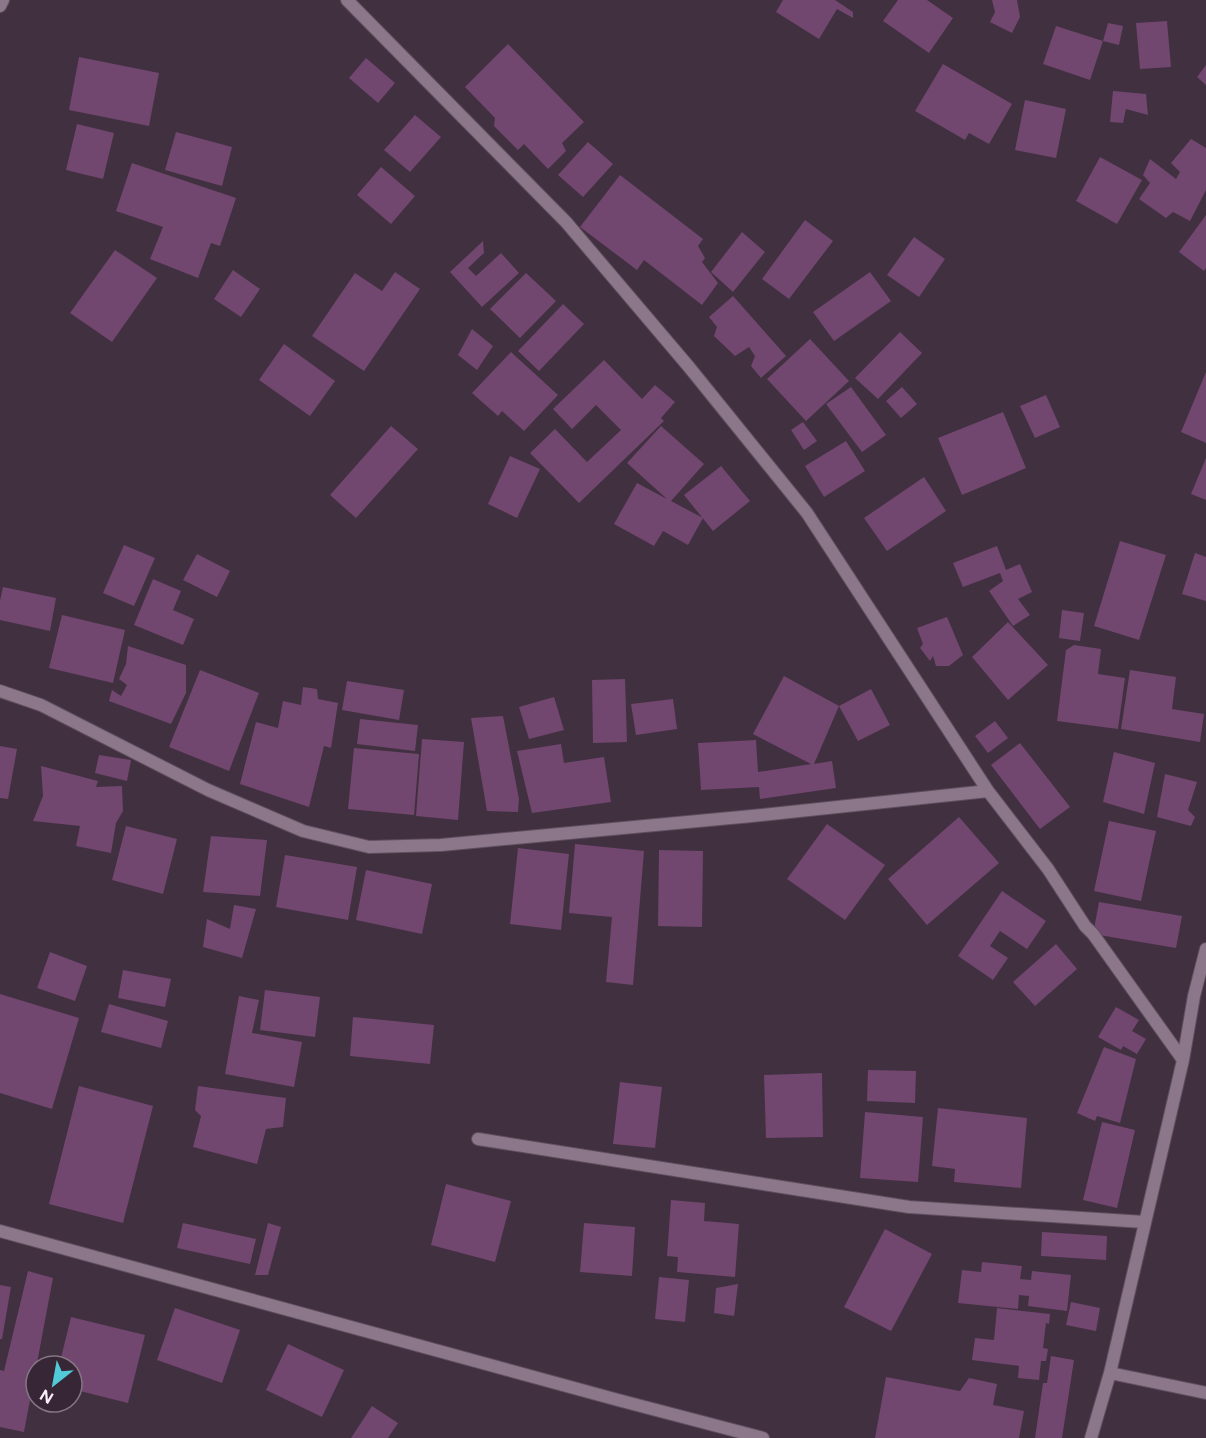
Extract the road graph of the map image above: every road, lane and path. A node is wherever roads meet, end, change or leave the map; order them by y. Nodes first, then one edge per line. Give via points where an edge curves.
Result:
1 (3, 0) edge
2 (347, 0) edge
3 (0, 6) edge
4 (0, 691) edge
5 (988, 791) junction
6 (1206, 949) edge
7 (1200, 998) edge
8 (1183, 1060) junction
9 (478, 1139) dead end
10 (1144, 1222) junction
11 (0, 1231) edge
12 (1110, 1372) junction
13 (1206, 1393) edge
14 (763, 1438) edge
15 (1091, 1438) edge

1 - 3 street
2 - 5 street via 566,222 689,367 800,504
4 - 5 street via 41,705 208,790 303,831 369,847 441,845
5 - 8 street
6 - 7 street
7 - 8 street
8 - 10 street
9 - 10 street via 909,1207
10 - 12 street
11 - 14 street
12 - 13 street
12 - 15 street

